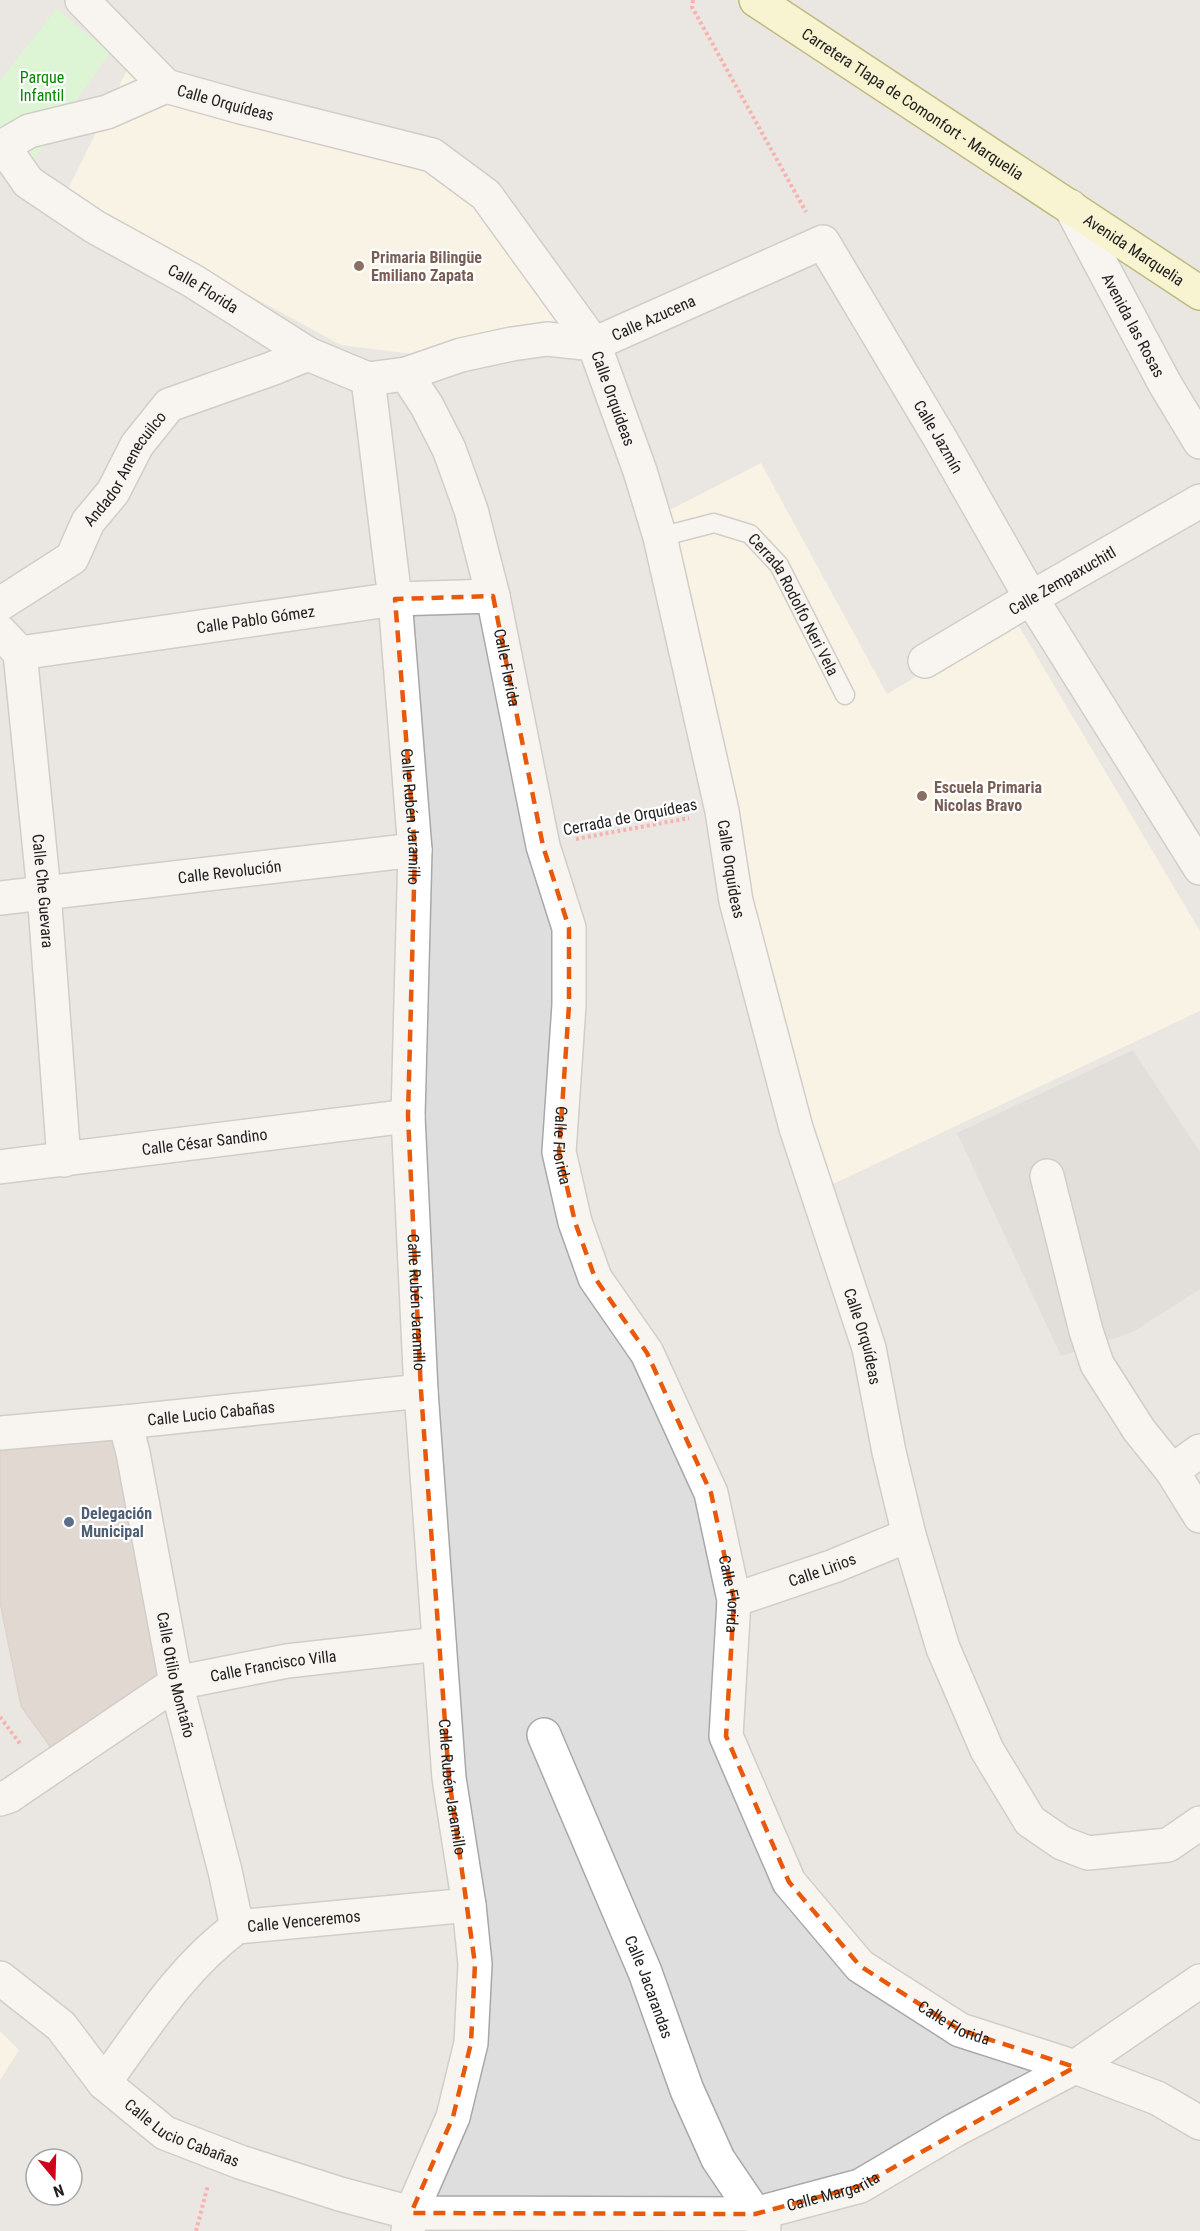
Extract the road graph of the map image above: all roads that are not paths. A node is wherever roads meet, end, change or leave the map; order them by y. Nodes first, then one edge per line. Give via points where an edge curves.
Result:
1 (82, 0) edge
2 (756, 0) edge
3 (166, 86) junction
4 (1, 146) edge
5 (1070, 206) junction
6 (823, 242) joint
7 (1200, 293) edge
8 (594, 344) junction
9 (308, 354) junction
10 (406, 374) junction
11 (368, 379) junction
12 (1200, 442) edge
13 (1200, 501) edge
14 (660, 537) junction
15 (493, 596) junction
16 (1030, 598) junction
17 (395, 599) junction
18 (0, 604) edge
19 (10, 643) edge
20 (926, 661) dead end
21 (845, 695) dead end
22 (416, 850) junction
23 (1200, 868) edge
24 (44, 892) junction
25 (0, 898) edge
26 (408, 1116) junction
27 (64, 1160) junction
28 (0, 1167) edge
29 (1047, 1176) dead end
30 (420, 1391) junction
31 (125, 1422) junction
32 (0, 1433) edge
33 (1200, 1451) edge
34 (1172, 1471) junction
35 (1200, 1516) edge
36 (909, 1535) junction
37 (734, 1600) junction
38 (439, 1644) junction
39 (176, 1683) junction
40 (544, 1735) dead end
41 (0, 1799) edge
42 (1200, 1823) edge
43 (469, 1905) junction
44 (237, 1927) junction
45 (0, 1978) edge
46 (1200, 1981) edge
47 (1075, 2067) junction
48 (104, 2083) junction
49 (1200, 2123) edge
50 (410, 2222) edge
51 (761, 2222) edge

1 - 3 street, Calle Orquídeas
2 - 5 main road, Carretera Tlapa de Comonfort - Marquelia
3 - 4 street via 108,111 29,131
3 - 8 street, Calle Orquídeas via 432,155 486,195
4 - 9 street, Calle Florida via 28,182 95,227 193,281
5 - 7 main road, Avenida Marquelia
5 - 12 street, Avenida las Rosas
6 - 8 street, Calle Azucena
6 - 16 street, Calle Jazmín
8 - 10 street, Calle Azucena via 547,339 512,344 461,355
8 - 14 street, Calle Orquídeas
9 - 11 street, Calle Florida
9 - 18 street, Andador Anenecuilco via 169,405 137,445 113,492 88,522 72,558
10 - 11 street
10 - 15 street, Calle Florida via 449,448 471,510
11 - 17 street, Calle Rubén Jaramillo
13 - 16 street, Calle Zempaxuchitl
14 - 21 lane, Cerrada Rodolfo Neri Vela via 714,523 750,534 779,565
14 - 36 street, Calle Orquídeas via 722,811 736,901 796,1128 869,1348
15 - 17 street, Calle Pablo Gómez
15 - 37 street, Calle Florida via 543,846 569,928 569,1005 559,1152 575,1222 595,1278 647,1353 711,1493
16 - 20 street, Calle Zempaxuchitl
16 - 23 street, Calle Jazmín
17 - 19 street, Calle Pablo Gómez
17 - 22 street, Calle Rubén Jaramillo
19 - 24 street, Calle Che Guevara
22 - 24 street, Calle Revolución
22 - 26 street, Calle Rubén Jaramillo
24 - 25 street, Calle Revolución
24 - 27 street, Calle Che Guevara
26 - 27 street, Calle César Sandino
26 - 30 street, Calle Rubén Jaramillo
27 - 28 street, Calle César Sandino
29 - 34 street via 1097,1364 1139,1430
30 - 31 street, Calle Lucio Cabañas
30 - 38 street, Calle Rubén Jaramillo
31 - 32 street, Calle Lucio Cabañas
31 - 39 street, Calle Otilio Montaño
33 - 34 street
34 - 35 street
36 - 37 street, Calle Lirios
36 - 42 street, Calle Orquídeas via 943,1648 987,1750 1030,1821 1062,1844 1088,1853 1168,1845
37 - 47 street, Calle Florida via 726,1736 789,1881 860,1966 960,2030
38 - 39 street, Calle Francisco Villa via 287,1661
38 - 43 street, Calle Rubén Jaramillo via 449,1778
39 - 41 street, Calle Francisco Villa
39 - 44 street, Calle Otilio Montaño
40 - 51 street, Calle Jacarandas via 645,1972 687,2090 718,2159
43 - 44 street, Calle Venceremos
43 - 50 street, Calle Rubén Jaramillo via 476,1964 471,2043 453,2117
44 - 48 street, Calle Venceremos via 214,1943 164,2001
45 - 48 street, Calle Lucio Cabañas via 61,2026
46 - 47 street, Calle Margarita
47 - 49 street, Calle Florida via 1157,2098
47 - 51 street, Calle Margarita via 860,2186
48 - 50 street, Calle Lucio Cabañas via 165,2133
50 - 51 street, Calle Margarita

